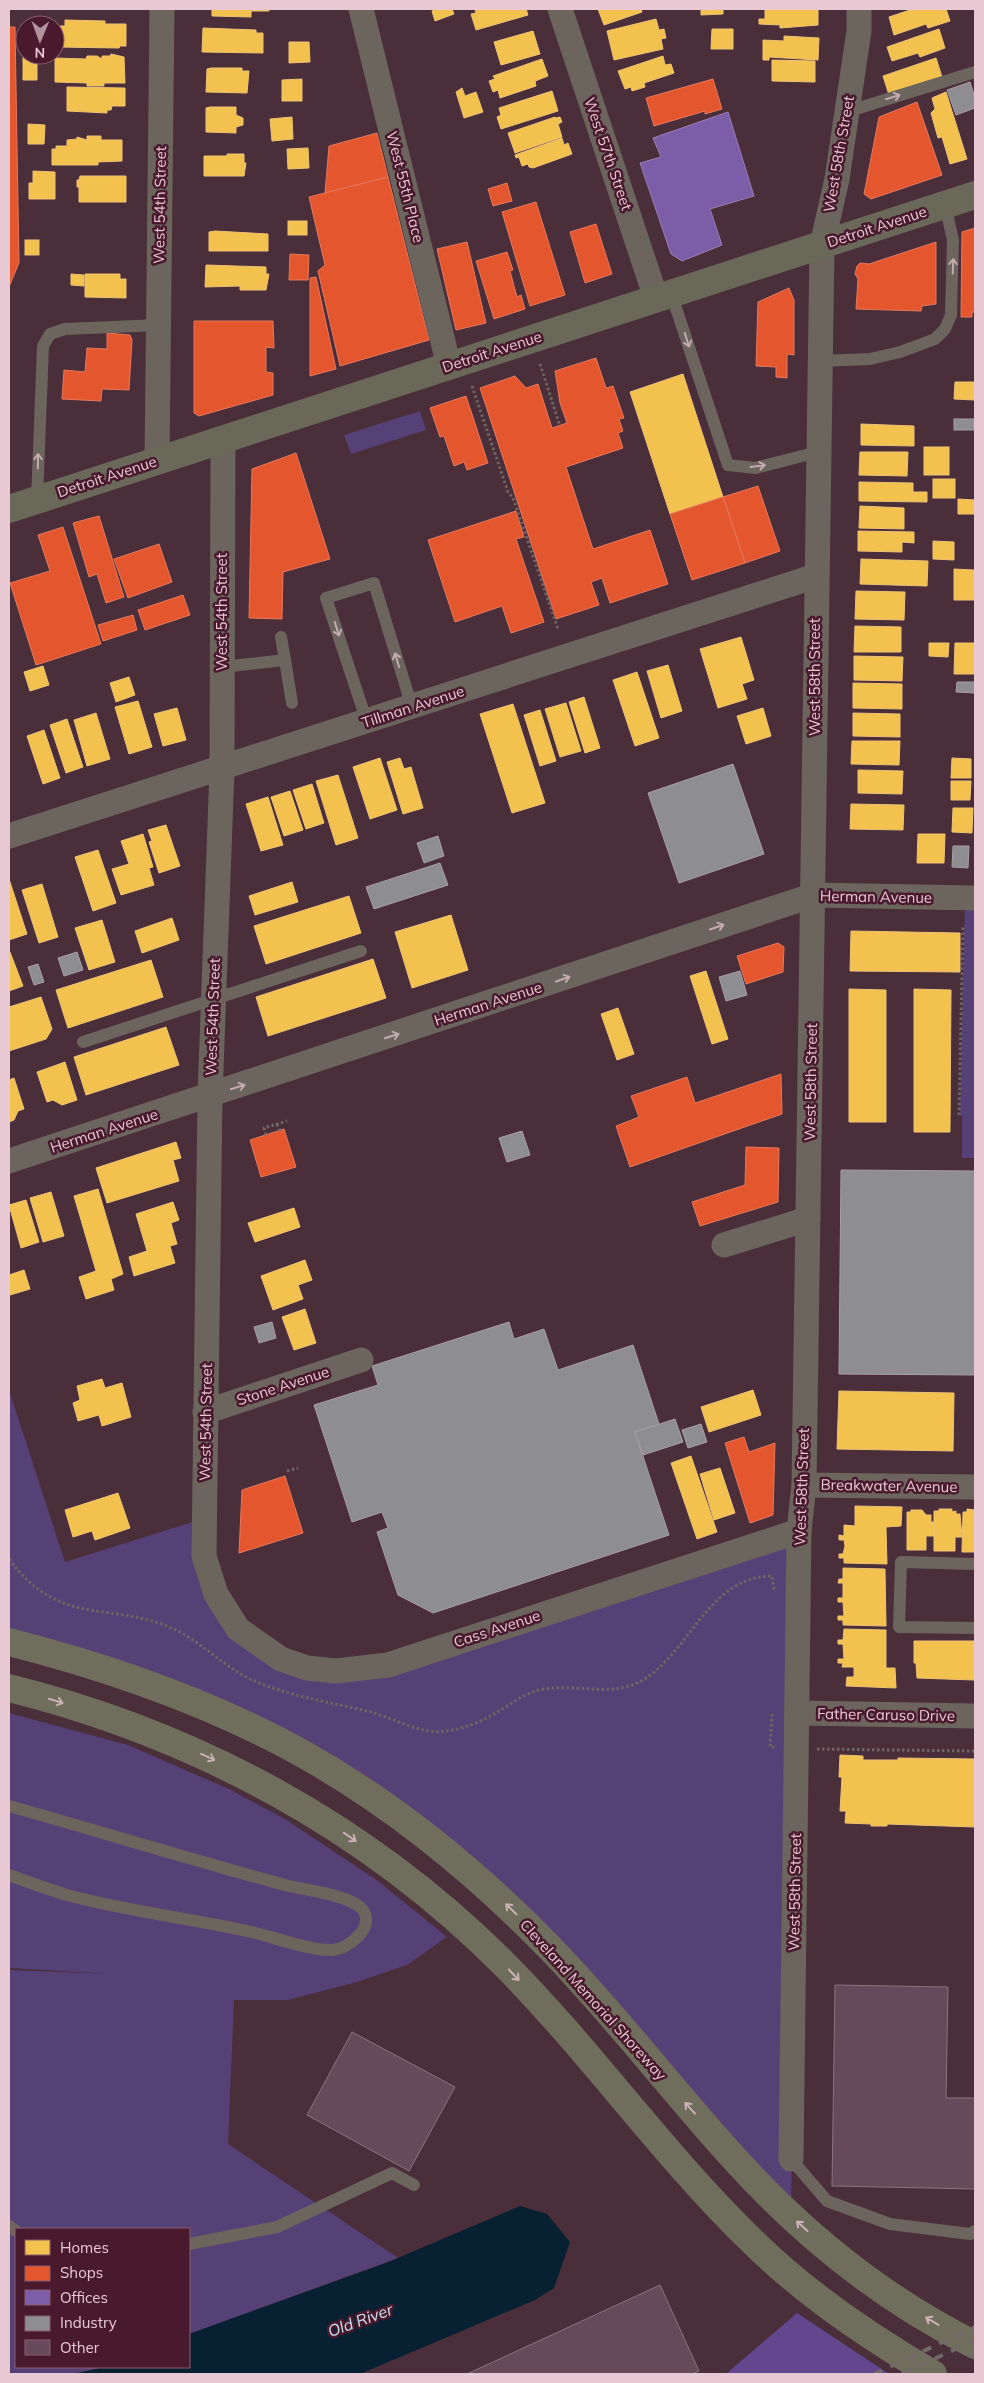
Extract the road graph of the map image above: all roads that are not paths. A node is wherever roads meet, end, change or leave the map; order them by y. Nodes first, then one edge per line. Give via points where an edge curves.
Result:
1 (162, 9) edge
2 (361, 9) edge
3 (560, 9) edge
4 (860, 9) edge
5 (975, 72) edge
6 (846, 112) junction
7 (975, 195) edge
8 (945, 205) junction
9 (822, 244) junction
10 (664, 296) junction
11 (159, 325) junction
12 (820, 361) junction
13 (449, 366) junction
14 (223, 439) junction
15 (818, 452) junction
16 (157, 460) junction
17 (37, 500) junction
18 (9, 509) edge
19 (816, 576) junction
20 (281, 636) dead end
21 (285, 660) junction
22 (222, 667) junction
23 (292, 703) dead end
24 (412, 707) junction
25 (367, 722) junction
26 (222, 768) junction
27 (9, 836) edge
28 (814, 895) junction
29 (975, 898) edge
30 (361, 951) dead end
31 (213, 999) junction
32 (83, 1042) dead end
33 (210, 1096) junction
34 (9, 1161) edge
35 (808, 1220) junction
36 (724, 1245) dead end
37 (361, 1360) dead end
38 (206, 1412) junction
39 (804, 1485) junction
40 (975, 1487) edge
41 (799, 1531) junction
42 (975, 1564) edge
43 (216, 1594) joint
44 (975, 1628) edge
45 (9, 1642) edge
46 (9, 1688) edge
47 (798, 1714) junction
48 (975, 1716) edge
49 (9, 1806) edge
50 (9, 1876) edge
51 (791, 2159) joint
52 (414, 2185) dead end
53 (975, 2231) edge
54 (190, 2244) edge
55 (975, 2345) edge
56 (933, 2374) edge

1 - 11 street, West 54th Street
2 - 13 street, West 55th Place
3 - 10 street, West 57th Street
4 - 6 street, West 58th Street
6 -> 5 lane
6 - 9 street, West 58th Street via 837,179
7 - 8 main road, Detroit Avenue
8 - 9 main road, Detroit Avenue
12 -> 8 lane via 870,359 900,352 935,339 945,328 951,315 954,240
9 - 10 main road, Detroit Avenue
9 - 12 street, West 58th Street
10 - 13 main road, Detroit Avenue
10 -> 15 lane via 728,465 755,468
11 - 16 street, West 54th Street
17 -> 11 lane via 43,346 50,334 65,329
12 - 15 street, West 58th Street
13 - 14 main road, Detroit Avenue
14 - 16 main road, Detroit Avenue
14 - 22 street, West 54th Street
15 - 19 street, West 58th Street
16 - 17 main road, Detroit Avenue
17 - 18 main road, Detroit Avenue
19 - 24 street, Tillman Avenue
19 - 28 street, West 58th Street
20 - 21 lane
21 - 22 lane
21 - 23 lane
22 - 26 street, West 54th Street
24 - 25 street, Tillman Avenue
24 -> 25 lane via 374,583 326,598
25 - 26 street, Tillman Avenue
26 - 27 street, Tillman Avenue
26 - 31 street, West 54th Street
28 - 29 street, Herman Avenue
33 -> 28 street, Herman Avenue
28 - 35 street, West 58th Street
30 - 31 lane
31 - 32 lane
31 - 33 street, West 54th Street
33 - 34 street, Herman Avenue
33 - 38 street, West 54th Street
35 - 36 street
35 - 39 street, West 58th Street
37 - 38 street, Stone Avenue
38 - 43 street, West 54th Street via 204,1556
39 - 40 street, Breakwater Avenue
39 - 41 street, West 58th Street
41 - 43 street, Cass Avenue via 388,1665 336,1671 307,1668 281,1659 238,1629
41 - 47 street, West 58th Street
42 - 44 lane via 901,1562 899,1627
55 -> 45 highway, Cleveland Memorial Shoreway via 929,2320 874,2283 790,2216 725,2148 550,1948 494,1893 406,1821 306,1756 229,1718 136,1679
46 -> 56 highway via 104,1716 209,1757 305,1808 396,1870 454,1917 507,1968 700,2188 755,2244 840,2315
47 - 48 street, Father Caruso Drive
47 - 51 street, West 58th Street
49 - 50 lane via 258,1878 344,1898 363,1909 366,1915 356,1940 334,1950 67,1895
51 - 53 lane via 828,2201 890,2224 970,2234
52 - 54 lane via 392,2173 277,2227

